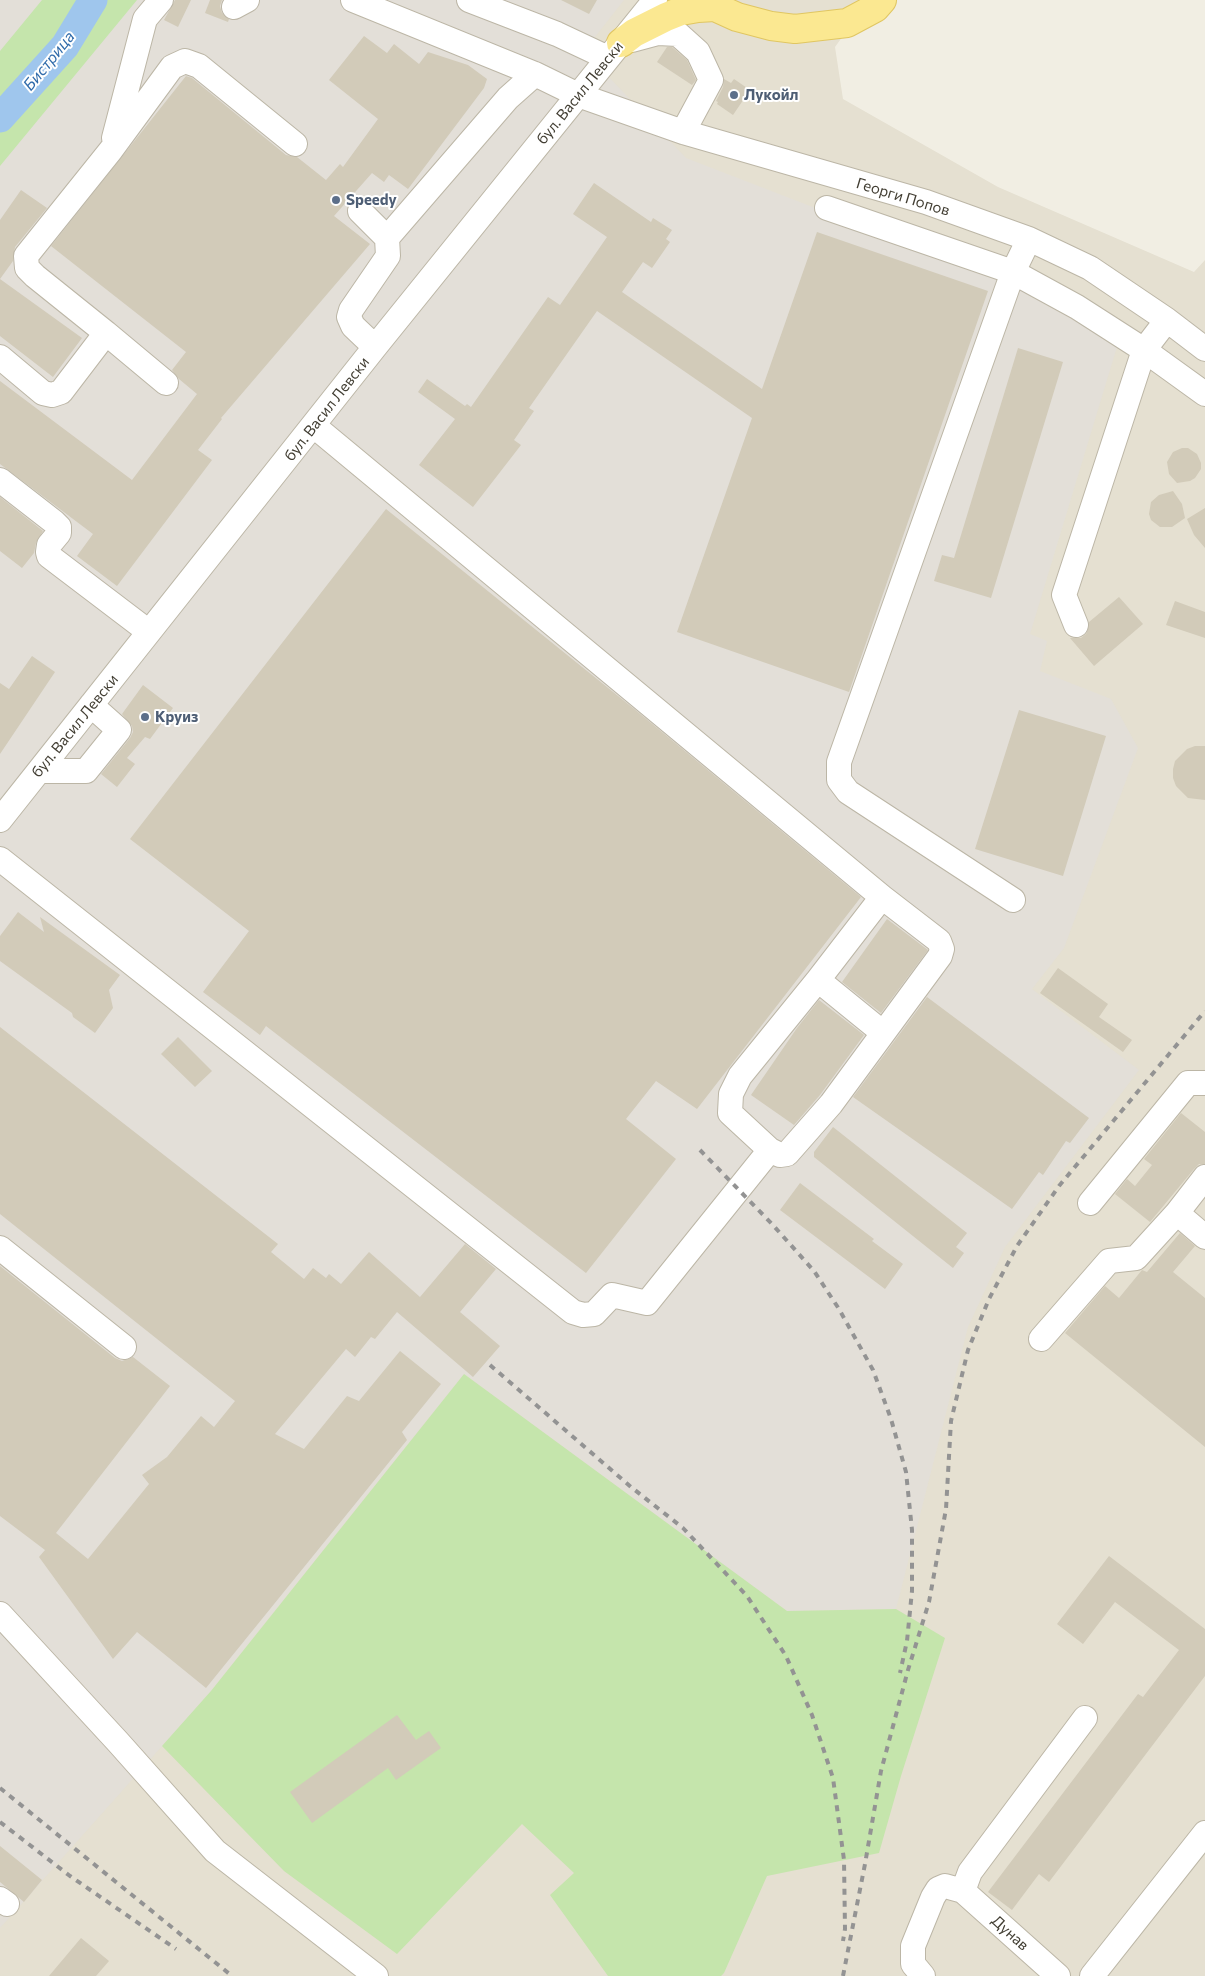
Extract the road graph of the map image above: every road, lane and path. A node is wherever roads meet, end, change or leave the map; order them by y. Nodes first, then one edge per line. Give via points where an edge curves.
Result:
1 (161, 0) edge
2 (353, 0) edge
3 (469, 0) edge
4 (655, 0) edge
5 (882, 0) edge
6 (721, 2) edge
7 (614, 50) junction
8 (535, 74) junction
9 (578, 95) junction
10 (683, 132) junction
11 (295, 144) dead end
12 (111, 150) junction
13 (827, 208) dead end
14 (360, 212) dead end
15 (387, 238) junction
16 (1029, 238) junction
17 (1013, 272) junction
18 (1167, 320) junction
19 (106, 334) junction
20 (375, 347) junction
21 (1205, 349) edge
22 (1144, 350) junction
23 (0, 357) edge
24 (166, 383) dead end
25 (1205, 394) edge
26 (314, 426) junction
27 (0, 480) edge
28 (1076, 625) dead end
29 (150, 632) junction
30 (91, 705) junction
31 (39, 771) junction
32 (0, 820) edge
33 (0, 859) edge
34 (882, 897) junction
35 (1013, 900) dead end
36 (818, 980) junction
37 (882, 1032) junction
38 (1205, 1083) edge
39 (770, 1150) junction
40 (1205, 1178) edge
41 (1090, 1203) dead end
42 (1177, 1213) junction
43 (1205, 1237) edge
44 (0, 1248) edge
45 (1041, 1339) dead end
46 (124, 1347) dead end
47 (0, 1614) edge
48 (1085, 1718) dead end
49 (1205, 1833) edge
50 (963, 1891) junction
51 (376, 1976) edge
52 (923, 1976) edge
53 (1058, 1976) edge
54 (1092, 1976) edge

1 - 12 street via 144,19
2 - 8 street, Георги Попов
3 - 7 street via 557,34
4 - 7 street, бул. Васил Левски
5 - 6 main road via 875,8 847,23 795,30 737,17
6 - 7 main road via 681,11 634,33
7 - 9 street, бул. Васил Левски
7 - 10 street via 658,33 678,34 698,52 711,80
8 - 9 street, Георги Попов
8 - 15 street via 508,98
9 - 10 street, Георги Попов
9 - 20 street, бул. Васил Левски
10 - 16 street, Георги Попов via 926,202
11 - 12 street via 199,66 185,61 172,66
12 - 19 street via 26,256 27,268 35,276
13 - 17 street
14 - 15 street
15 - 20 street via 388,256 349,317 353,326
16 - 17 street
16 - 18 street, Георги Попов via 1090,268
17 - 22 street via 1077,306
17 - 35 street via 839,762 839,780 848,792
18 - 21 street, Георги Попов
18 - 22 street
19 - 23 street via 61,392 52,395 43,392
19 - 24 street
20 - 26 street, бул. Васил Левски
22 - 25 street
22 - 28 street via 1064,596
26 - 29 street, бул. Васил Левски
26 - 34 street
27 - 29 street via 59,527 59,534 48,546 49,556
29 - 30 street, бул. Васил Левски
30 - 31 street, бул. Васил Левски
30 - 31 street via 119,730 86,771
31 - 32 street, бул. Васил Левски
33 - 39 street via 573,1312 594,1314 612,1295 647,1303
34 - 36 street
34 - 37 street via 940,941 942,948 925,978
36 - 37 street
36 - 39 street via 740,1076 731,1094 730,1113
37 - 39 street via 831,1104 788,1154 780,1155
38 - 41 street via 1188,1083
40 - 42 street
42 - 43 street
42 - 45 street via 1136,1258 1109,1260
44 - 46 street
47 - 51 street via 215,1851
48 - 50 street via 970,1872
49 - 54 street
50 - 52 street via 945,1886 938,1889 933,1897 913,1946 913,1964
50 - 53 street, Дунав

